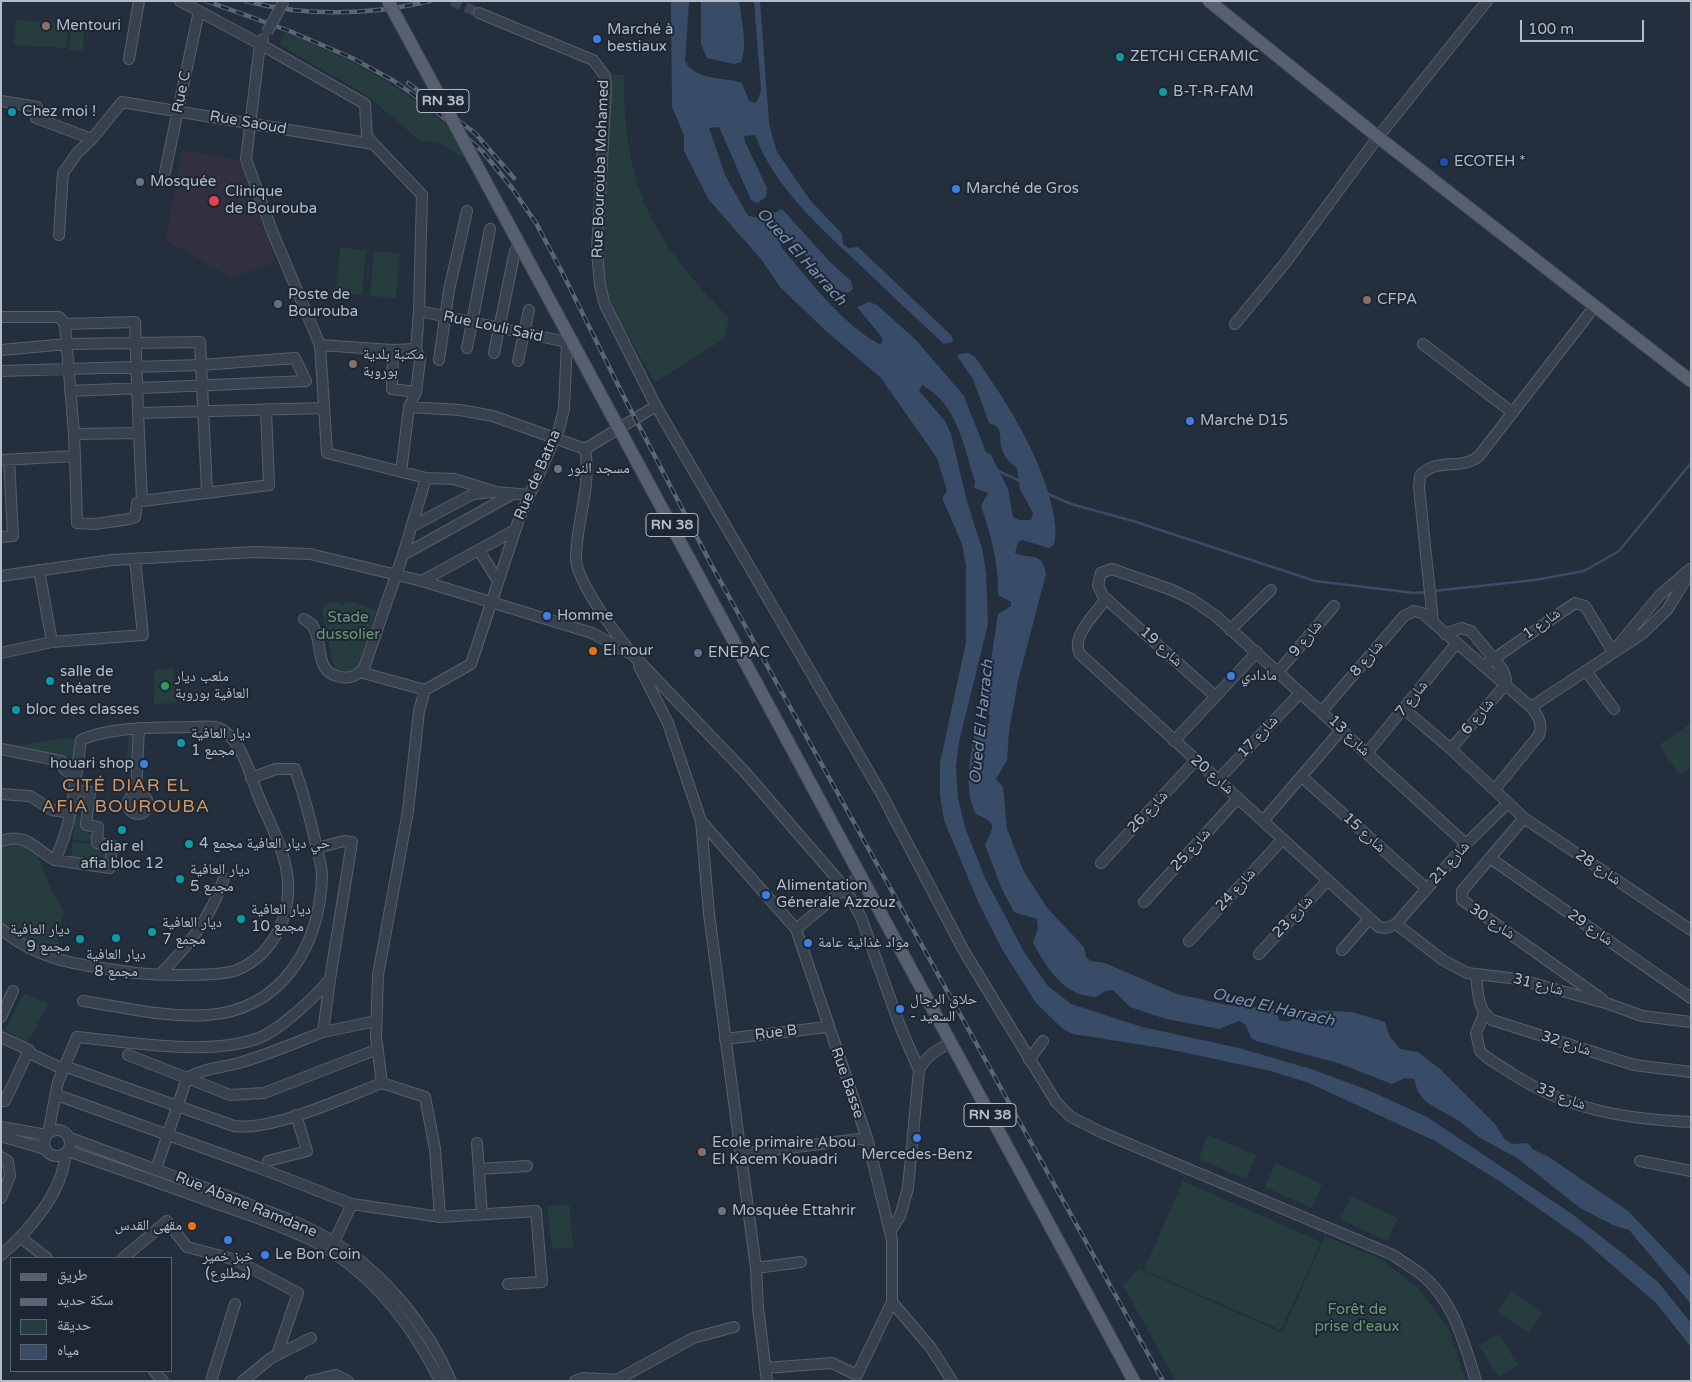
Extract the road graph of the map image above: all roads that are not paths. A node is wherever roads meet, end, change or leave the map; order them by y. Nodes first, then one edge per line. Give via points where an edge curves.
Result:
1 (139, 1) edge
2 (180, 1) edge
3 (284, 1) edge
4 (388, 1) edge
5 (1209, 1) edge
6 (1487, 1) edge
7 (199, 11) junction
8 (479, 12) tunnel mouth
9 (260, 44) junction
10 (129, 59) dead end
11 (1, 101) edge
12 (178, 111) junction
13 (250, 123) junction
14 (1378, 137) junction
15 (92, 139) junction
16 (374, 144) junction
17 (165, 172) dead end
18 (467, 211) dead end
19 (490, 229) dead end
20 (59, 235) dead end
21 (516, 251) dead end
22 (1595, 306) junction
23 (529, 310) dead end
24 (419, 312) junction
25 (1, 317) edge
26 (445, 317) junction
27 (472, 322) junction
28 (65, 324) junction
29 (1235, 324) dead end
30 (498, 328) junction
31 (524, 333) junction
32 (567, 342) joint
33 (136, 343) junction
34 (66, 344) junction
35 (1423, 344) dead end
36 (320, 345) junction
37 (467, 348) dead end
38 (416, 349) junction
39 (1, 350) edge
40 (393, 350) junction
41 (494, 353) dead end
42 (439, 360) dead end
43 (518, 361) dead end
44 (201, 365) junction
45 (137, 367) junction
46 (68, 368) junction
47 (1, 371) edge
48 (1691, 381) edge
49 (202, 386) junction
50 (138, 388) junction
51 (70, 391) junction
52 (416, 392) junction
53 (656, 406) junction
54 (409, 407) junction
55 (324, 408) junction
56 (266, 409) junction
57 (204, 410) junction
58 (138, 412) junction
59 (1513, 413) junction
60 (139, 432) junction
61 (74, 434) junction
62 (554, 439) junction
63 (585, 449) junction
64 (75, 456) junction
65 (5, 460) edge
66 (401, 472) junction
67 (426, 478) junction
68 (207, 492) junction
69 (496, 492) junction
70 (511, 495) junction
71 (529, 495) junction
72 (142, 501) junction
73 (412, 527) junction
74 (515, 530) junction
75 (1, 537) edge
76 (479, 550) junction
77 (403, 555) junction
78 (135, 559) junction
79 (40, 570) junction
80 (1691, 570) edge
81 (396, 574) junction
82 (1, 576) edge
83 (422, 580) junction
84 (498, 581) junction
85 (1271, 590) dead end
86 (1106, 598) junction
87 (490, 603) junction
88 (1334, 606) dead end
89 (304, 619) dead end
90 (1433, 622) junction
91 (1230, 630) junction
92 (1445, 634) junction
93 (52, 642) junction
94 (1456, 644) junction
95 (1256, 652) junction
96 (1613, 652) junction
97 (1, 653) edge
98 (633, 655) junction
99 (1493, 658) junction
100 (1484, 669) junction
101 (1586, 671) junction
102 (360, 672) junction
103 (1278, 672) junction
104 (1505, 686) junction
105 (425, 690) junction
106 (1300, 693) junction
107 (1215, 696) junction
108 (1531, 707) junction
109 (1404, 709) junction
110 (1614, 709) dead end
111 (1322, 711) junction
112 (139, 728) junction
113 (1342, 729) junction
114 (1174, 741) junction
115 (1, 749) edge
116 (1451, 749) junction
117 (1367, 753) junction
118 (1195, 761) junction
119 (76, 777) junction
120 (1302, 777) junction
121 (251, 778) junction
122 (1217, 781) junction
123 (1495, 789) junction
124 (74, 790) junction
125 (1, 794) edge
126 (136, 795) dead end
127 (1238, 798) junction
128 (1507, 804) junction
129 (71, 814) junction
130 (1524, 818) junction
131 (701, 821) junction
132 (1263, 821) junction
133 (1282, 840) junction
134 (1, 841) edge
135 (1466, 844) junction
136 (317, 848) junction
137 (1490, 858) junction
138 (55, 860) junction
139 (1102, 863) dead end
140 (861, 874) junction
141 (224, 878) dead end
142 (1328, 880) junction
143 (845, 888) junction
144 (1427, 889) junction
145 (1144, 902) dead end
146 (1369, 919) junction
147 (1396, 924) junction
148 (1, 929) edge
149 (796, 929) junction
150 (1691, 930) edge
151 (1189, 941) dead end
152 (1342, 950) dead end
153 (1259, 954) dead end
154 (159, 975) junction
155 (1476, 975) junction
156 (330, 979) junction
157 (13, 992) dead end
158 (1691, 998) edge
159 (83, 1001) dead end
160 (1609, 1004) junction
161 (1484, 1014) junction
162 (1, 1018) edge
163 (376, 1021) junction
164 (1691, 1022) edge
165 (827, 1027) junction
166 (323, 1032) junction
167 (1, 1037) edge
168 (725, 1039) junction
169 (1044, 1041) dead end
170 (952, 1043) junction
171 (378, 1049) junction
172 (28, 1052) junction
173 (128, 1055) dead end
174 (1029, 1060) junction
175 (63, 1067) junction
176 (919, 1070) junction
177 (1691, 1072) edge
178 (187, 1078) junction
179 (382, 1083) junction
180 (1, 1100) edge
181 (56, 1100) junction
182 (178, 1106) junction
183 (296, 1115) junction
184 (1691, 1122) edge
185 (1, 1127) edge
186 (62, 1131) junction
187 (48, 1134) junction
188 (1, 1136) edge
189 (167, 1136) junction
190 (70, 1138) junction
191 (867, 1138) junction
192 (477, 1143) dead end
193 (45, 1148) junction
194 (66, 1153) junction
195 (741, 1154) junction
196 (1, 1157) edge
197 (268, 1161) dead end
198 (1640, 1161) dead end
199 (527, 1166) dead end
200 (478, 1169) junction
201 (156, 1170) junction
202 (1691, 1171) edge
203 (1, 1198) edge
204 (352, 1204) junction
205 (482, 1214) junction
206 (440, 1217) junction
207 (890, 1232) junction
208 (21, 1238) junction
209 (331, 1246) junction
210 (1, 1255) edge
211 (46, 1257) edge
212 (124, 1257) edge
213 (801, 1262) dead end
214 (756, 1268) junction
215 (508, 1284) dead end
216 (892, 1302) junction
217 (235, 1304) dead end
218 (734, 1327) dead end
219 (311, 1338) dead end
220 (277, 1355) junction
221 (765, 1368) junction
222 (858, 1378) edge
223 (212, 1381) edge
224 (243, 1381) edge
225 (310, 1381) edge
226 (348, 1381) edge
227 (440, 1381) edge
228 (451, 1381) edge
229 (575, 1381) edge
230 (767, 1381) edge
231 (952, 1381) edge
232 (1134, 1381) edge
233 (1476, 1381) edge

1 - 10 street
2 - 7 street
3 - 9 street, bridge
4 - 140 main road, RN 38, bridge
5 - 14 main road
6 - 14 street
7 - 9 street
7 - 12 street, Rue C
8 - 53 street, Rue Bourouba Mohamed via 588,57 598,64 605,76 597,250 600,286 615,329
9 - 13 street
9 - 16 street via 366,104 367,137
11 - 15 street via 37,107 36,118
12 - 13 street, Rue Saoud
12 - 15 street, Rue Saoud via 122,102
12 - 17 street, Rue C
13 - 16 street, Rue Saoud
13 - 36 street via 246,159 272,232
14 - 22 main road
14 - 29 street via 1286,262
15 - 20 street via 63,173
16 - 24 street via 422,195
18 - 26 street
19 - 27 street
21 - 30 street
22 - 48 main road
22 - 59 street
23 - 31 street
24 - 26 street, Rue Louli Saïd
24 - 38 street
25 - 28 street via 59,317
26 - 27 street, Rue Louli Saïd
26 - 42 street
27 - 30 street, Rue Louli Saïd
27 - 37 street
28 - 33 street via 135,322
28 - 34 street
30 - 31 street, Rue Louli Saïd
30 - 41 street
31 - 32 street, Rue Louli Saïd
31 - 43 street
32 - 62 street, Rue de Batna via 564,409
33 - 34 street
33 - 44 street via 200,342
33 - 45 street
34 - 39 street
34 - 46 street
35 - 59 street
36 - 40 street
36 - 55 street
38 - 40 street
38 - 52 street via 420,360
40 - 52 street via 392,389
44 - 45 street
44 - 49 street
44 - 49 street via 295,358 306,381
45 - 46 street
45 - 50 street
46 - 47 street
46 - 51 street
49 - 50 street
49 - 57 street
50 - 51 street
50 - 58 street
51 - 61 street
52 - 54 street
53 - 63 street
53 - 174 street, Rue Bourouba Mohamed via 881,793 965,953
54 - 62 street via 493,416
54 - 66 street
55 - 56 street
55 - 66 street via 327,453
56 - 57 street
56 - 68 street via 269,485
57 - 58 street
57 - 68 street
58 - 60 street
59 - 90 street via 1476,459 1432,467 1420,476
60 - 61 street
60 - 72 street
61 - 64 street
62 - 63 street
62 - 71 street, Rue de Batna
63 - 98 street via 588,466 576,561 592,597
64 - 65 street
64 - 72 street via 77,523 135,518 136,503
65 - 75 street via 12,536
66 - 67 street
67 - 69 street via 454,478
67 - 73 street
68 - 72 street
69 - 70 street
69 - 73 street via 473,494
70 - 71 street
70 - 77 street
71 - 74 street, Rue de Batna
73 - 77 street
74 - 76 street
74 - 84 street, Rue de Batna
76 - 83 street
76 - 84 street
77 - 81 street
78 - 79 street
78 - 81 street via 254,552 310,554
78 - 93 street via 143,636
79 - 82 street
79 - 93 street
80 - 96 street via 1660,595
80 - 96 street via 1677,596 1655,623
81 - 83 street
81 - 102 street
83 - 87 street
84 - 87 street, Rue de Batna
85 - 91 street
86 - 91 street, شارع 13 via 1099,589 1099,577 1112,569 1191,599
86 - 107 street, شارع 19
86 - 114 street, شارع 20 via 1079,636 1078,650
87 - 98 street via 592,633
87 - 105 street, Rue de Batna via 471,664
88 - 103 street, شارع 9
89 - 102 street via 313,626 323,666 328,672 349,678
90 - 92 street
90 - 111 street, شارع 8 via 1414,611 1401,619
91 - 95 street, شارع 13
92 - 94 street
92 - 99 street via 1457,628 1468,629
93 - 97 street
94 - 100 street
94 - 109 street, شارع 7
95 - 103 street, شارع 13
95 - 107 street
96 - 99 street, شارع 1 via 1585,606 1575,603
96 - 101 street
98 - 131 street via 668,723
98 - 143 street via 744,771
99 - 100 street, شارع 1
99 - 104 street via 1506,676
100 - 104 street
101 - 108 street
101 - 110 street
102 - 105 street
103 - 106 street, شارع 13
104 - 108 street
104 - 116 street, شارع 6
105 - 163 street via 419,711 408,812 378,975
106 - 111 street, شارع 13
106 - 122 street, شارع 17
107 - 114 street
108 - 123 street via 1540,722 1539,735
109 - 116 street, شارع 28
109 - 117 street, شارع 7
111 - 113 street, شارع 13
112 - 119 street via 80,740
112 - 121 street via 218,727 234,740
112 - 126 street
113 - 117 street, شارع 13
113 - 120 street
114 - 118 street, شارع 20
115 - 119 street via 61,760 64,769
116 - 123 street, شارع 28
117 - 135 street, شارع 13
118 - 122 street, شارع 20
118 - 139 street, شارع 26
119 - 124 street
120 - 132 street
120 - 144 street, شارع 15
121 - 136 street via 276,769 294,769 307,803
121 - 154 street via 282,852 287,874 286,912 280,932 261,953 237,970 219,974
122 - 127 street, شارع 20
123 - 128 street, شارع 28
124 - 129 street
124 - 138 street via 90,792 86,825 98,827 98,842 112,845 110,868
125 - 129 street via 30,796 52,810
127 - 132 street, شارع 20
127 - 145 street, شارع 25
128 - 130 street, شارع 28
128 - 135 street, شارع 21
129 - 138 street via 65,840
130 - 137 street, شارع 30
130 - 150 street, شارع 28
131 - 149 street, Rue Basse
131 - 168 street
132 - 133 street, شارع 20
133 - 142 street, شارع 20
133 - 151 street, شارع 24
134 - 138 street via 18,838 34,844
135 - 144 street, شارع 21
136 - 156 street via 352,842
136 - 159 street via 322,874 306,950 297,966 261,998 242,1008 207,1015
137 - 158 street, شارع 29
137 - 160 street, شارع 30 via 1462,891 1464,903
140 - 143 street
140 - 170 main road, RN 38
141 - 154 street via 218,898 200,928 182,953
142 - 146 street, شارع 20
142 - 153 street, شارع 23
143 - 149 street
143 - 176 street via 860,917
144 - 147 street, شارع 21
146 - 147 street, شارع 20 via 1382,928
146 - 152 street
147 - 155 street, شارع 31 via 1443,960
148 - 154 street via 16,941 62,962
149 - 165 street, Rue Basse
155 - 160 street, شارع 31 via 1518,979
155 - 161 street
156 - 166 street
156 - 175 street via 315,997 258,1039 235,1045 199,1047 77,1037
157 - 162 street
160 - 164 street, شارع 31 via 1642,1016
161 - 177 street, شارع 32 via 1496,1022 1634,1065
161 - 184 street, شارع 33 via 1476,1033 1480,1051 1534,1088 1562,1101 1622,1117
163 - 166 street
163 - 171 street
165 - 168 street, Rue B
165 - 191 street, Rue Basse
166 - 178 street via 239,1063 203,1069
167 - 172 street
168 - 195 street
169 - 174 street
170 - 176 street via 930,1056
170 - 232 main road, RN 38
171 - 178 street via 264,1092 230,1095
171 - 179 street
172 - 175 street
172 - 180 street via 5,1101
173 - 178 street
174 - 233 street, Rue Bourouba Mohamed via 1056,1102 1080,1122 1393,1255 1423,1276 1449,1307
175 - 181 street
175 - 182 street
176 - 207 street via 908,1188 900,1216
178 - 182 street
179 - 183 street
179 - 206 street via 425,1097 435,1149
181 - 186 street
181 - 187 street
181 - 189 street
182 - 183 street via 248,1128
182 - 189 street
183 - 197 street via 307,1151
185 - 187 street
186 - 187 street
186 - 190 street
187 - 193 street
188 - 193 street
189 - 201 street
189 - 204 street
190 - 194 street
190 - 201 street, Rue Abane Ramdane
191 - 195 street
191 - 207 street, Rue Basse
192 - 200 street
193 - 194 street via 54,1156
194 - 208 street via 60,1182
194 - 209 street
195 - 214 street
196 - 203 street via 8,1161 10,1176
198 - 202 street
199 - 200 street
200 - 205 street
201 - 209 street, Rue Abane Ramdane via 284,1218
204 - 206 street
204 - 209 street
205 - 206 street
205 - 215 street via 536,1211 542,1282
207 - 216 street, Rue Basse
208 - 210 street
208 - 211 street
209 - 227 street via 400,1315 414,1333
209 - 228 street, Rue Abane Ramdane via 361,1262 400,1301 433,1345
212 - 220 street via 167,1221 187,1247 236,1260 298,1293
213 - 214 street
214 - 221 street
216 - 222 street, Rue Basse
216 - 231 street via 931,1348
217 - 223 street
218 - 229 street via 693,1338 617,1380 584,1378
219 - 220 street
220 - 224 street
221 - 222 street via 832,1362
221 - 230 street
225 - 226 street via 336,1375

